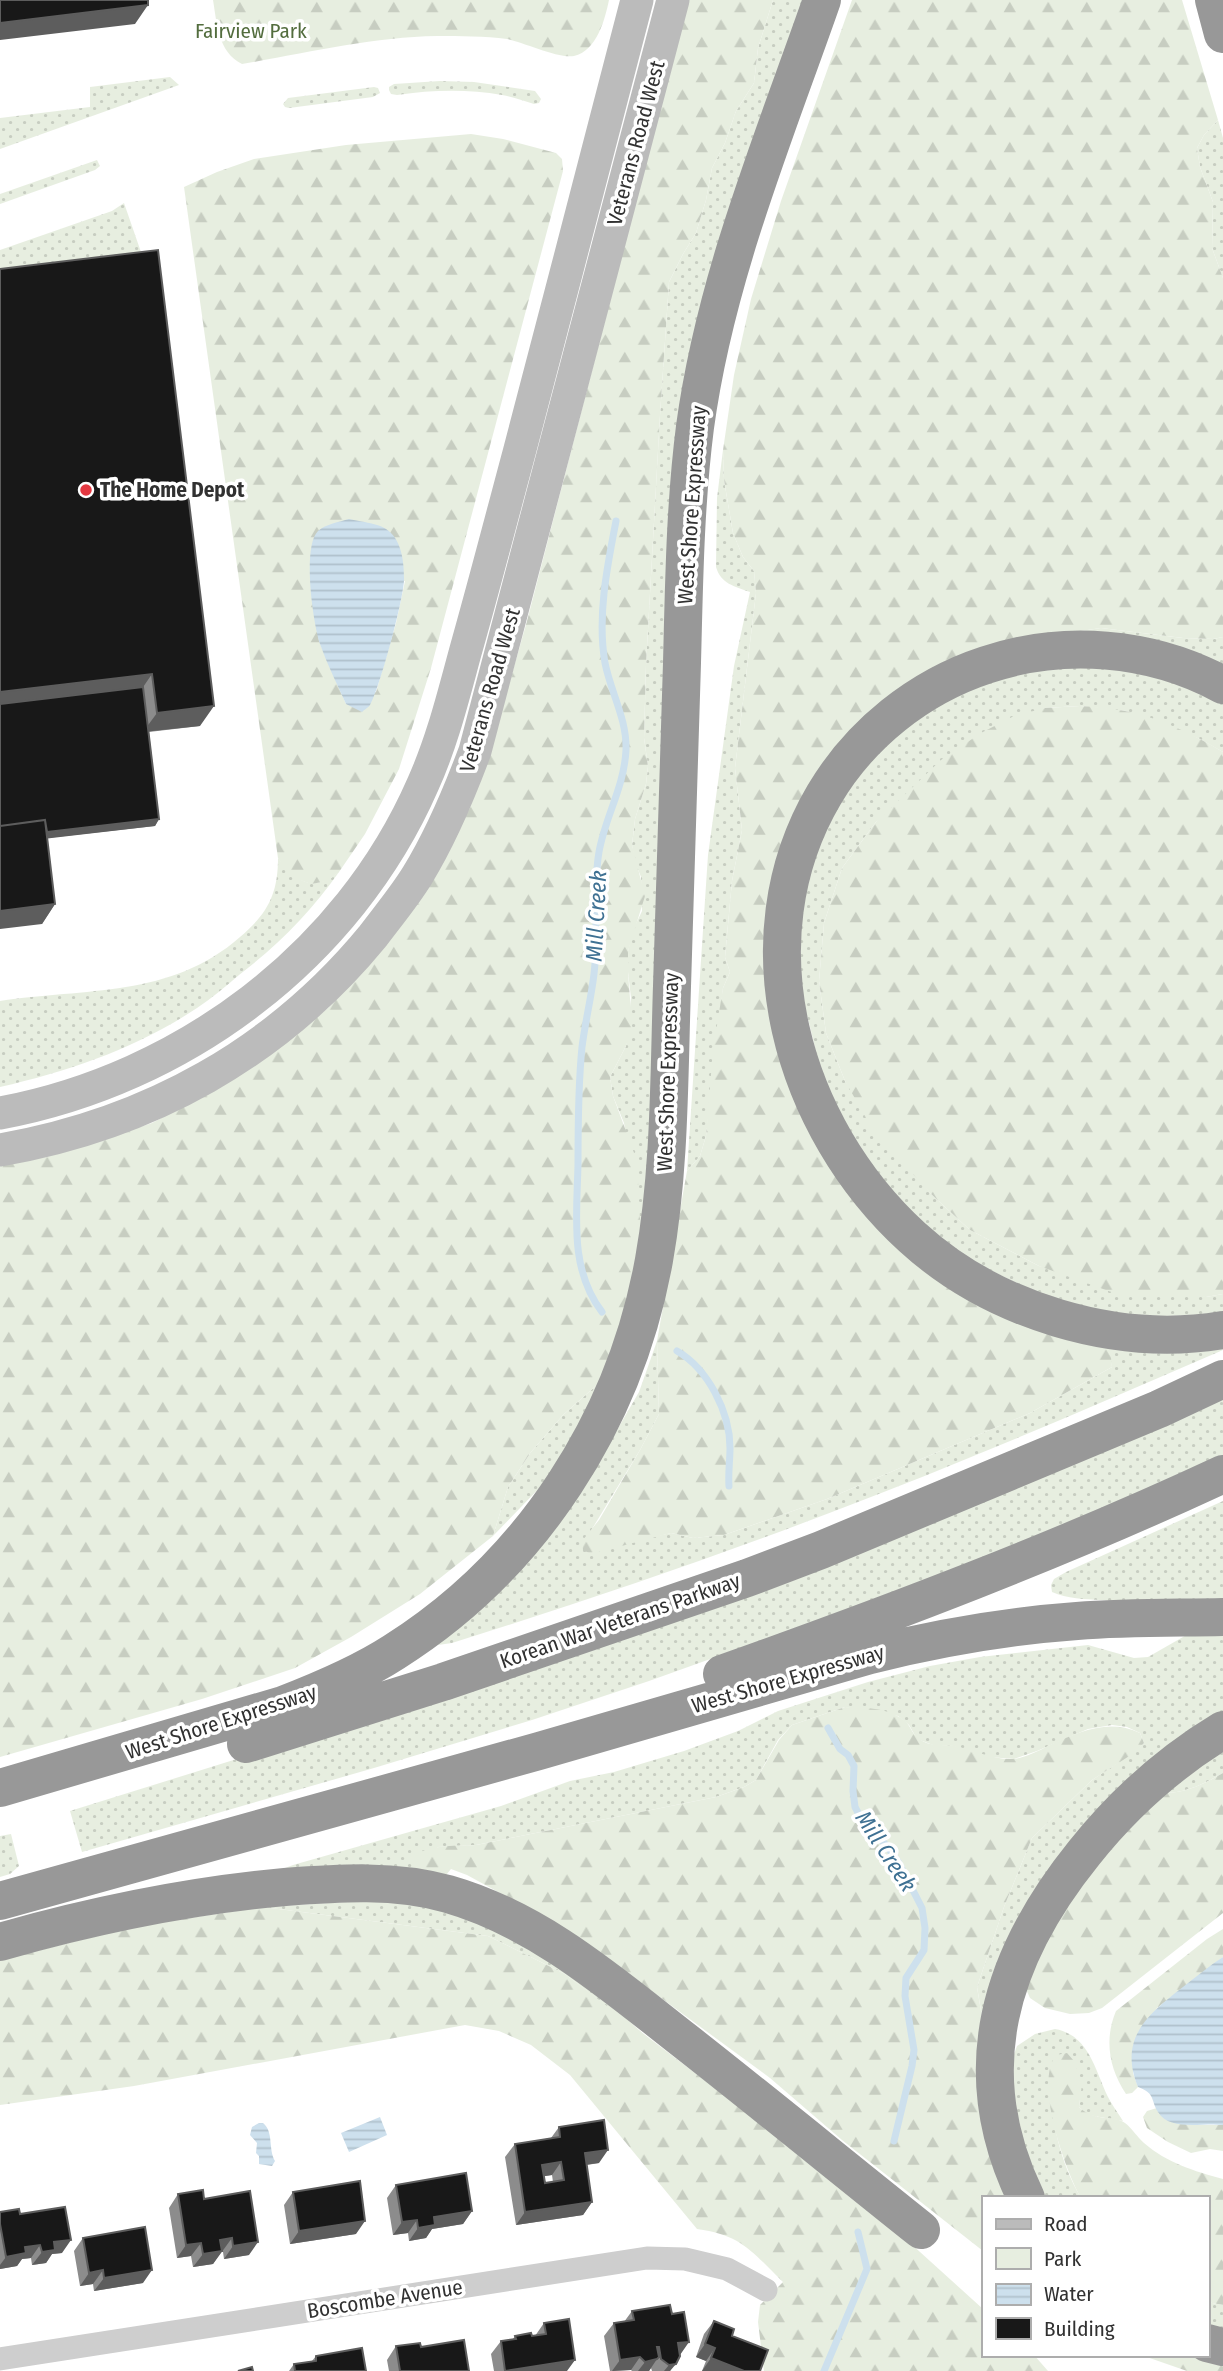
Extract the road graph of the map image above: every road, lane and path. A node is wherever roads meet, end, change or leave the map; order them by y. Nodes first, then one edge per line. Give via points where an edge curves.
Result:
1 (637, 0) edge
2 (673, 0) edge
3 (822, 0) edge
4 (1214, 0) edge
5 (1223, 34) edge
6 (1223, 684) edge
7 (0, 1113) edge
8 (0, 1150) edge
9 (1223, 1330) edge
10 (1223, 1379) edge
11 (1223, 1474) edge
12 (1223, 1617) edge
13 (1223, 1730) edge
14 (539, 1751) junction
15 (0, 1788) edge
16 (0, 1815) edge
17 (0, 1901) edge
18 (0, 1942) edge
19 (1025, 2196) edge
20 (920, 2230) dead end
21 (766, 2290) dead end
22 (0, 2359) edge

1 - 7 street, Veterans Road West via 487,574 428,773 405,823 332,927 237,1013 125,1076
2 - 8 street, Veterans Road West via 475,751 457,798 416,877 331,983 297,1015 223,1069 97,1126
3 - 15 highway, West Shore Expressway via 733,257 695,428 685,559 665,1168 646,1299 604,1417 535,1526 449,1613 395,1651 323,1690 284,1705
4 - 5 highway
6 - 9 highway via 1146,656 1079,650 1016,656 945,682 871,735 835,777 798,851 781,942 788,1022 816,1106 845,1160 914,1239 975,1282 1065,1319 1156,1334
10 - 16 highway, Korean War Veterans Parkway via 747,1578 339,1716
11 - 14 highway via 897,1611 698,1682
12 - 14 highway, West Shore Expressway via 1075,1621 934,1640
13 - 19 highway via 1162,1773 1117,1814 1059,1886 1017,1959 1000,2012 995,2072 1003,2136
14 - 17 highway, West Shore Expressway
18 - 20 highway via 136,1908 275,1888 381,1883 456,1896 509,1916 598,1973
21 - 22 street, Boscombe Avenue via 727,2269 685,2259 647,2258

